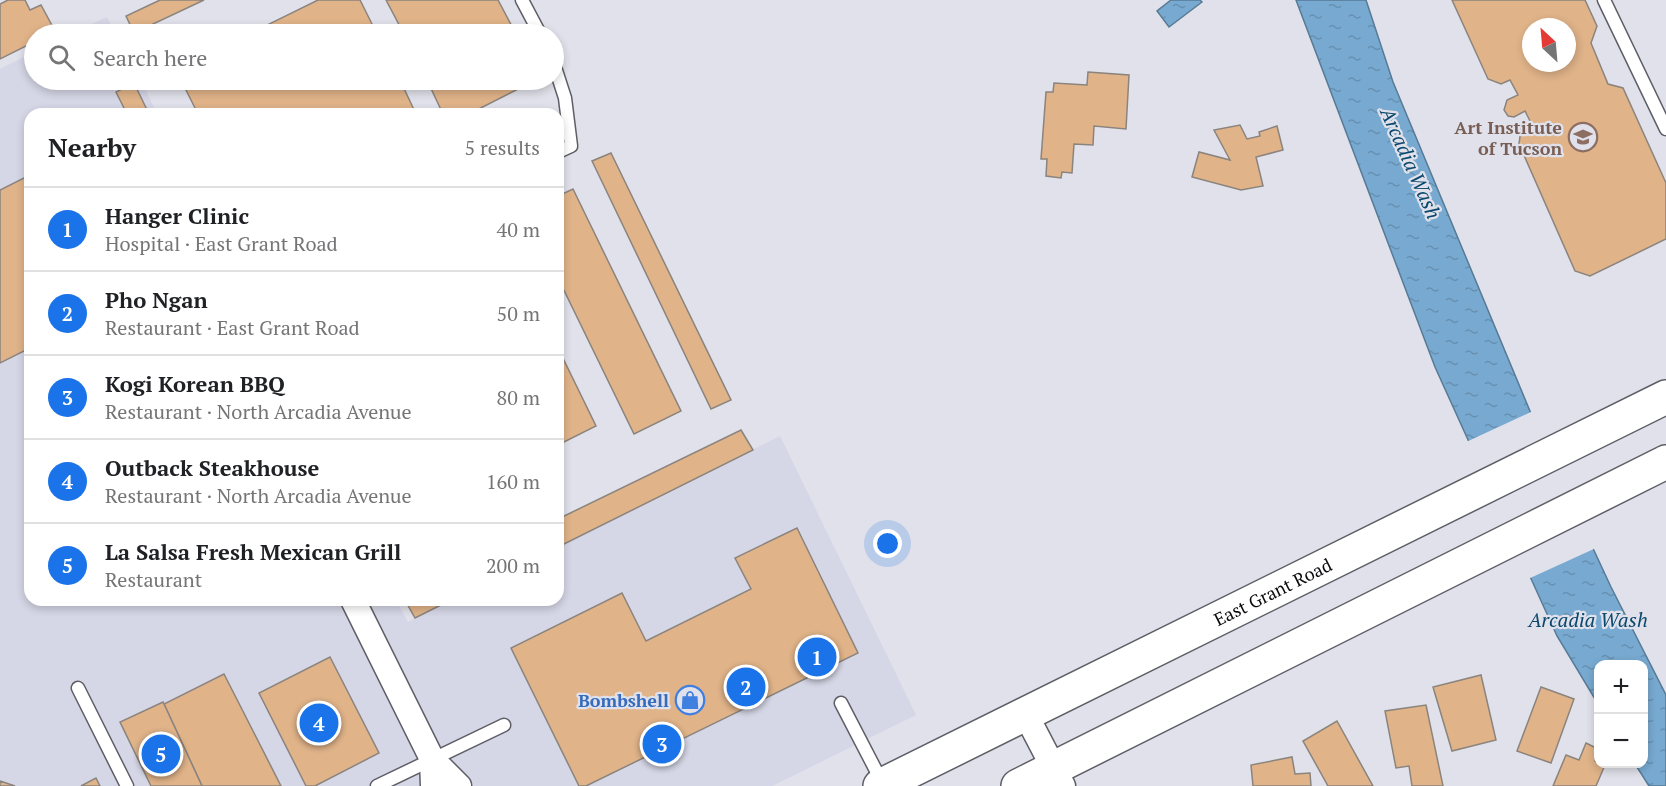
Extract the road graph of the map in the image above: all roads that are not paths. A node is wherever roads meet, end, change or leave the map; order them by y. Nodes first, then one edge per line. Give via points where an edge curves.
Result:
1 (522, 0) edge
2 (1604, 0) edge
3 (535, 24) edge
4 (563, 90) edge
5 (1666, 129) edge
6 (564, 149) edge
7 (1666, 397) edge
8 (1666, 462) edge
9 (356, 606) edge
10 (78, 688) dead end
11 (841, 703) dead end
12 (1025, 712) junction
13 (504, 725) dead end
14 (432, 759) junction
15 (1058, 777) edge
16 (881, 785) edge
17 (127, 786) edge
18 (377, 786) edge
19 (433, 786) edge
20 (459, 786) edge
21 (1018, 786) edge

1 - 3 lane
2 - 5 lane
4 - 6 lane via 571,146
7 - 12 main road, East Grant Road
8 - 15 main road
9 - 14 street
10 - 17 lane
11 - 16 lane
12 - 15 street
12 - 16 main road, East Grant Road
13 - 14 lane
14 - 18 lane
14 - 19 street
14 - 20 street
15 - 21 main road

